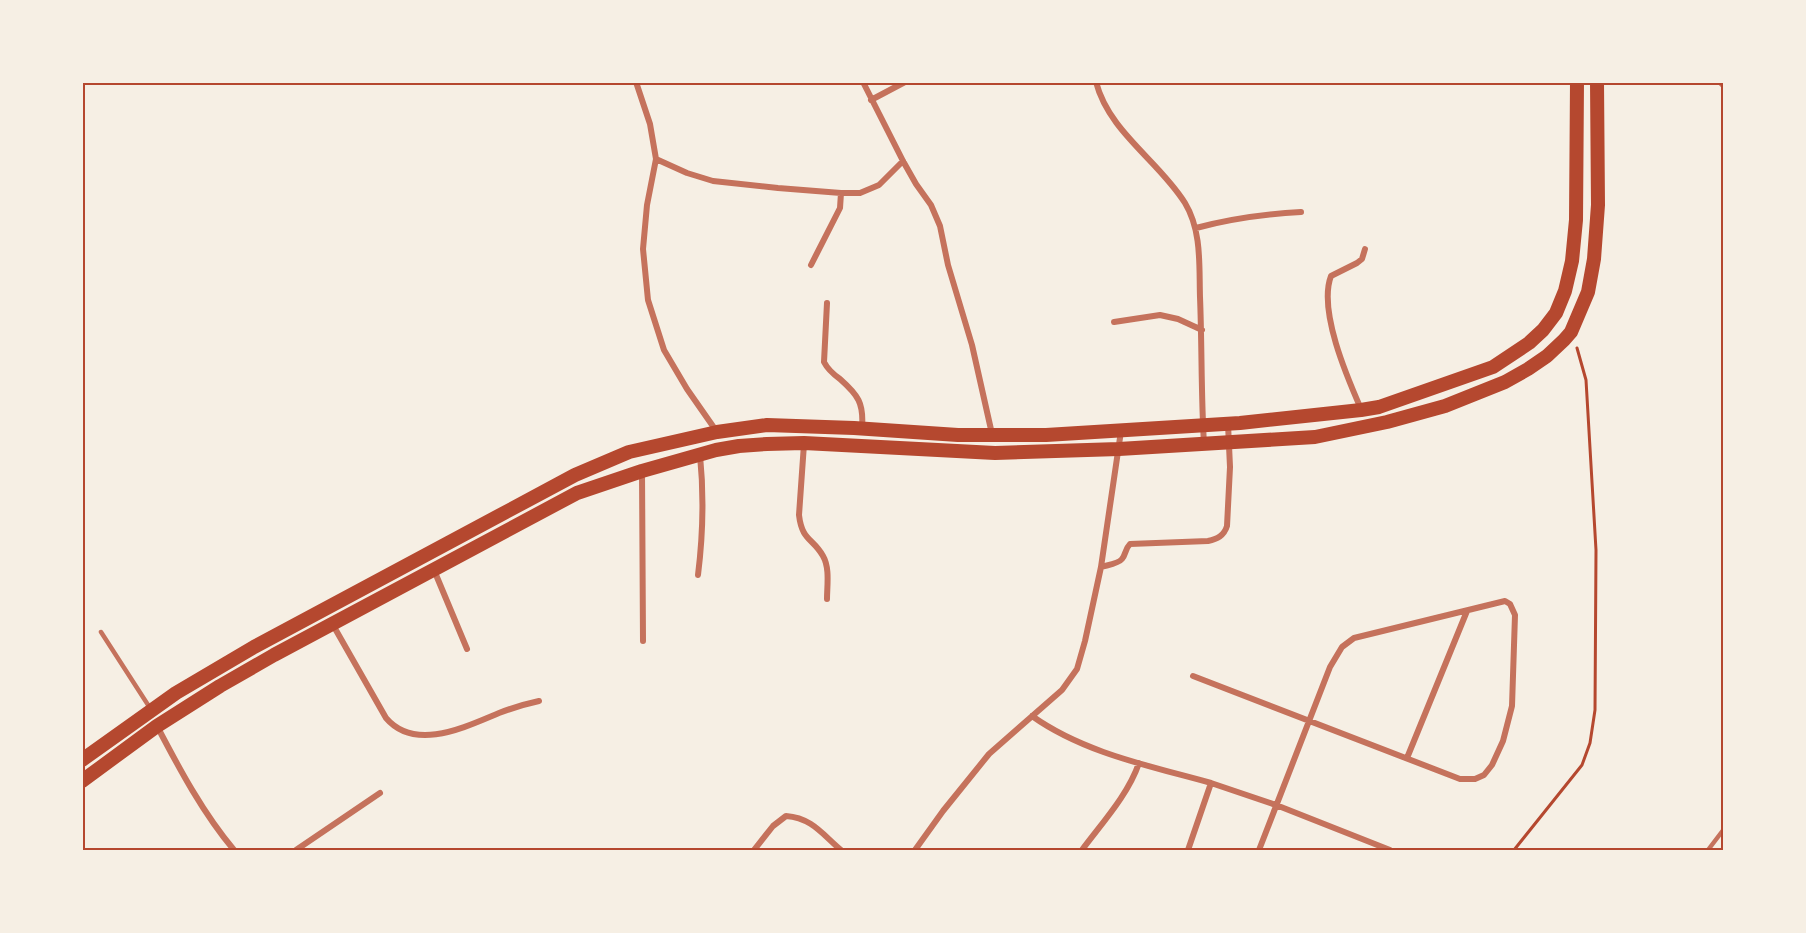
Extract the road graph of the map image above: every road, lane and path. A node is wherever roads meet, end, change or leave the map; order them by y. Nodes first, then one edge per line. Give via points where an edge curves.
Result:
1 (636, 82) edge
2 (863, 82) edge
3 (906, 82) edge
4 (1096, 82) edge
5 (1577, 82) edge
6 (1597, 82) edge
7 (1720, 82) edge
8 (1724, 86) edge
9 (872, 100) junction
10 (656, 159) junction
11 (903, 161) junction
12 (841, 193) junction
13 (1301, 212) dead end
14 (1196, 228) junction
15 (1365, 249) dead end
16 (811, 265) dead end
17 (827, 303) dead end
18 (1114, 322) dead end
19 (1202, 330) junction
20 (1571, 332) junction
21 (1361, 410) junction
22 (1228, 424) junction
23 (1203, 425) junction
24 (862, 429) junction
25 (1121, 431) junction
26 (717, 432) junction
27 (992, 435) junction
28 (1228, 442) junction
29 (804, 443) junction
30 (1204, 444) junction
31 (1119, 449) junction
32 (700, 454) junction
33 (642, 471) junction
34 (1101, 567) junction
35 (434, 570) junction
36 (698, 575) dead end
37 (827, 600) dead end
38 (1467, 611) junction
39 (333, 624) junction
40 (101, 632) dead end
41 (268, 639) junction
42 (643, 641) dead end
43 (467, 649) dead end
44 (274, 655) junction
45 (1193, 676) dead end
46 (539, 701) dead end
47 (151, 710) junction
48 (1032, 716) junction
49 (1310, 721) junction
50 (157, 726) junction
51 (1407, 758) junction
52 (82, 760) edge
53 (1139, 763) junction
54 (82, 781) edge
55 (1211, 783) junction
56 (381, 793) dead end
57 (1276, 805) junction
58 (1724, 829) edge
59 (234, 850) edge
60 (296, 850) edge
61 (754, 850) edge
62 (841, 850) edge
63 (915, 850) edge
64 (1083, 850) edge
65 (1188, 850) edge
66 (1259, 850) edge
67 (1390, 850) edge
68 (1514, 850) edge
69 (1708, 850) edge

1 - 10 street
2 - 9 street
3 - 9 street
4 - 14 street via 1110,115 1186,204
5 - 21 highway via 1575,230 1572,261 1556,313 1529,343 1493,367
6 - 20 highway via 1598,205 1594,259 1588,292
7 - 8 street
9 - 11 street
10 - 12 street via 712,181
10 - 26 street via 643,249 648,300 664,350
11 - 12 street via 879,185 860,193
11 - 27 street via 940,226
12 - 16 street via 840,208
13 - 14 street via 1222,221
14 - 19 street
15 - 21 street via 1362,259 1331,276 1327,298 1337,346
17 - 24 street via 824,362 856,393 863,415
18 - 19 street via 1160,315
19 - 23 street
20 - 28 highway via 1528,369 1445,406 1315,437
20 - 68 path via 1586,380 1596,550 1595,710 1582,765
21 - 22 highway
22 - 23 highway
22 - 28 street
23 - 25 highway
23 - 30 street
24 - 26 highway via 766,425
24 - 27 highway
25 - 27 highway
25 - 31 street
26 - 41 highway via 628,452 575,475
28 - 30 highway
28 - 34 street via 1225,532 1208,541 1130,544 1123,558
29 - 31 highway via 995,453
29 - 32 highway via 739,446
29 - 37 street via 800,526 823,555
30 - 31 highway
31 - 34 street
32 - 33 highway
32 - 36 street via 703,490
33 - 35 highway via 577,493
33 - 42 street
34 - 48 street via 1077,669 1062,690
35 - 39 highway
35 - 43 street
38 - 49 street via 1354,638 1341,647
38 - 51 street
38 - 51 street via 1505,601 1515,615 1512,706 1503,741 1484,776 1475,779 1460,779
39 - 44 highway
39 - 46 street via 386,718 393,727 405,732 431,735 466,728
40 - 47 lane
41 - 44 highway
41 - 47 highway
44 - 50 highway
45 - 49 street
47 - 52 highway
48 - 53 street via 1077,741
48 - 63 street via 978,768
49 - 51 street
49 - 57 street
50 - 54 highway
50 - 59 street via 187,783
53 - 55 street
53 - 64 street via 1135,776
55 - 57 street
55 - 65 street
56 - 60 street
57 - 66 street
57 - 67 street
58 - 69 lane
61 - 62 street via 786,816 807,820

